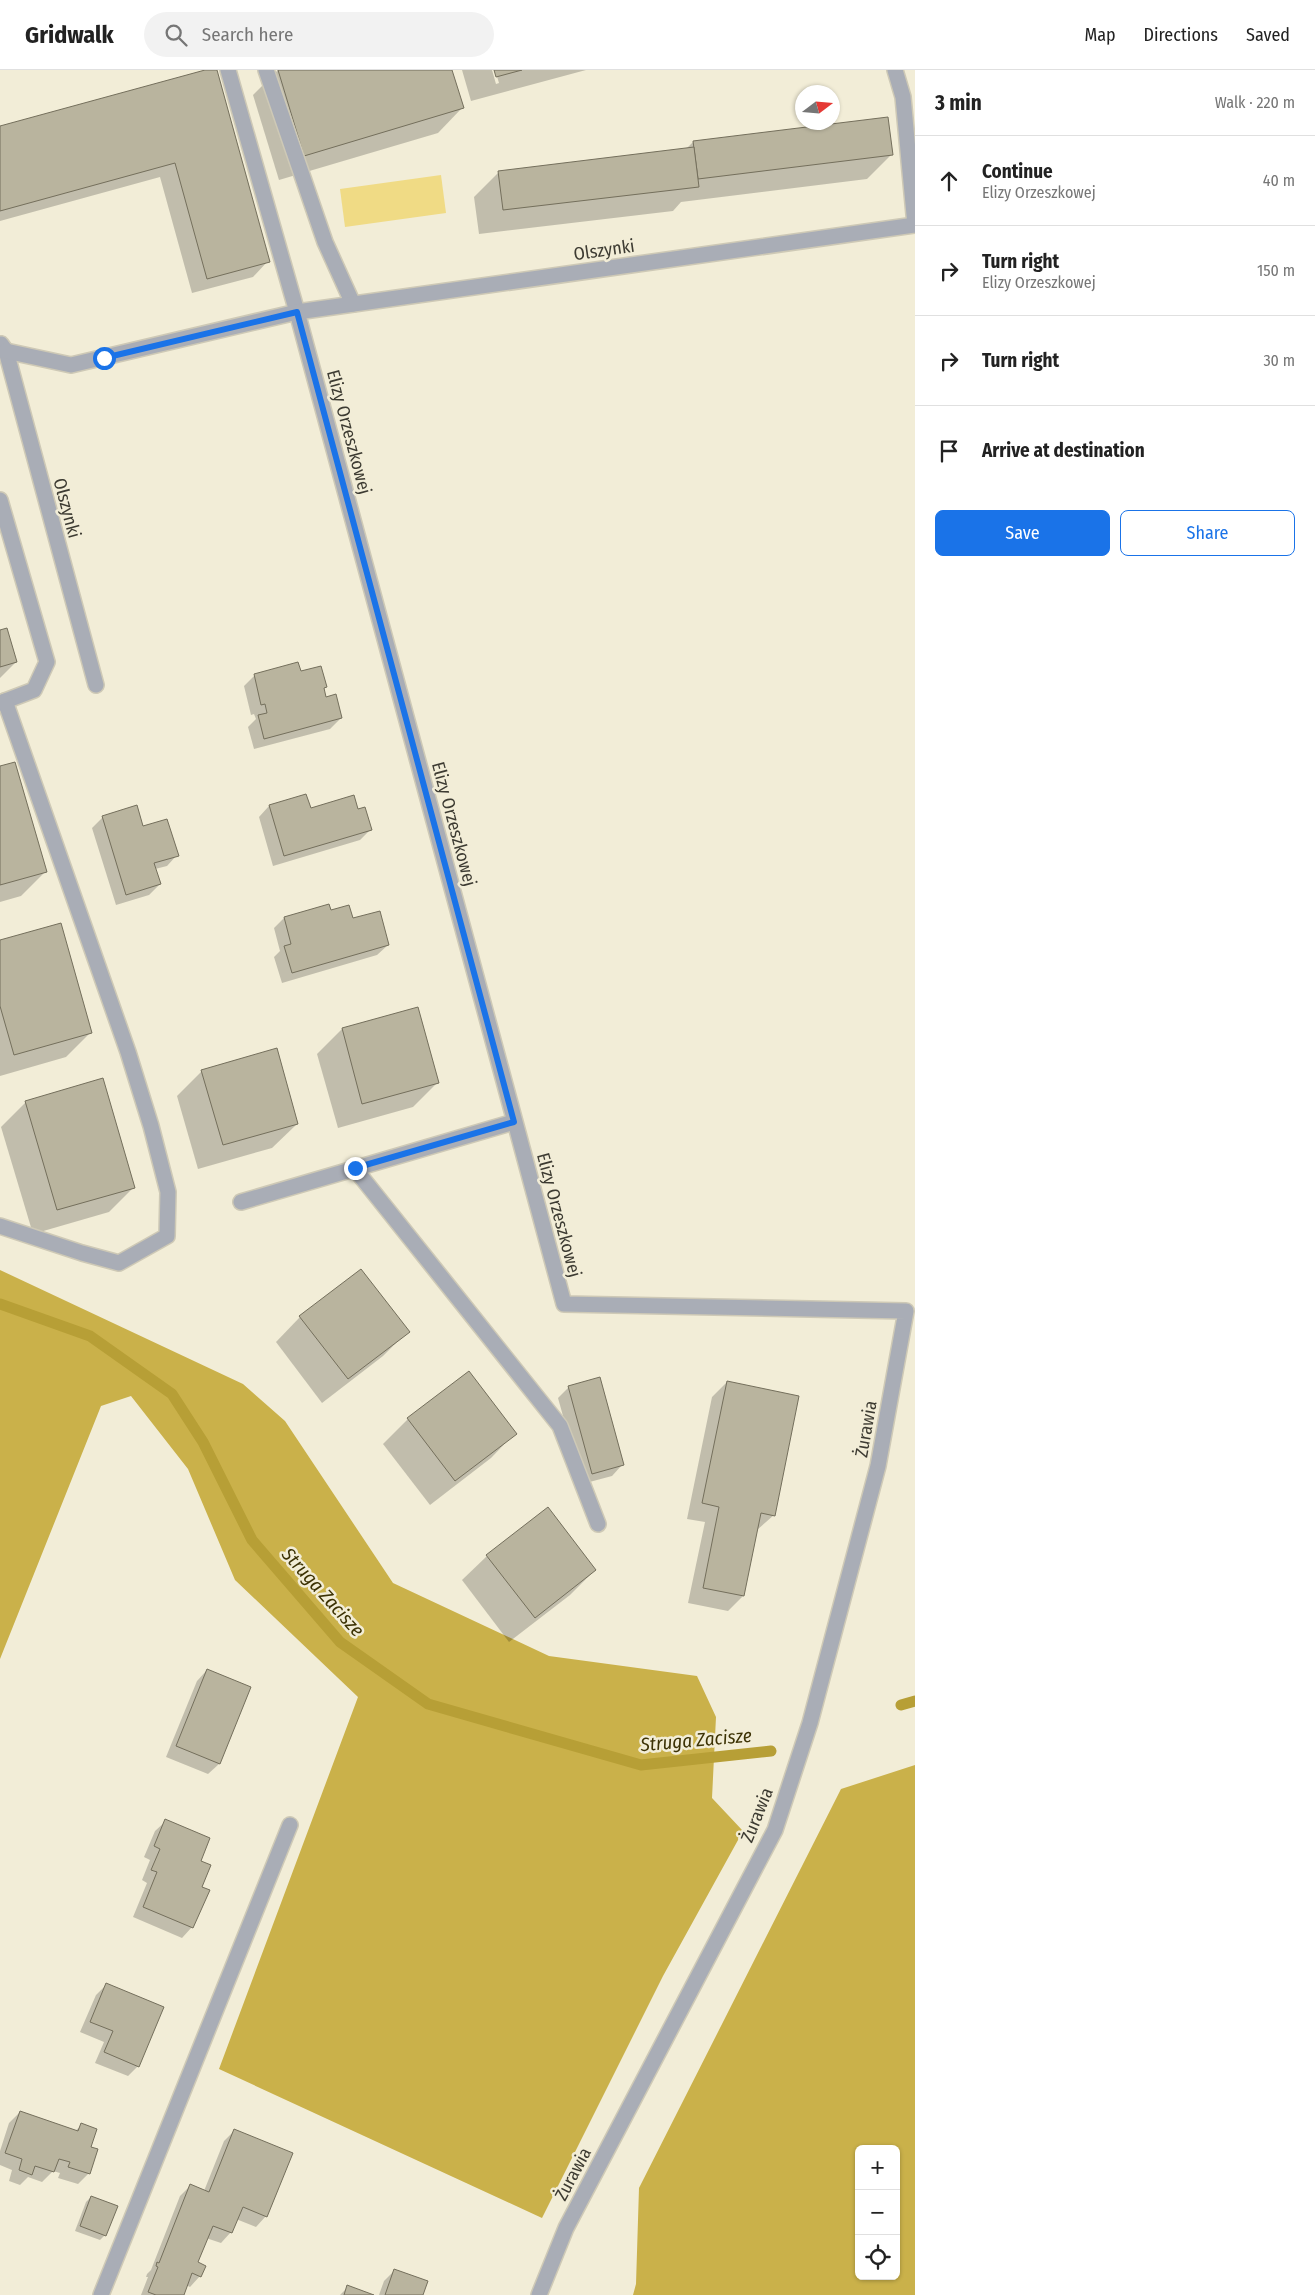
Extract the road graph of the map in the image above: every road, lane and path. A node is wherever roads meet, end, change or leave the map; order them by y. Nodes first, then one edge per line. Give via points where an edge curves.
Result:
1 (228, 70) edge
2 (266, 70) edge
3 (895, 70) edge
4 (915, 225) edge
5 (353, 304) junction
6 (297, 312) junction
7 (3, 347) edge
8 (0, 500) edge
9 (96, 685) dead end
10 (2, 702) edge
11 (514, 1122) junction
12 (355, 1168) junction
13 (241, 1202) dead end
14 (0, 1226) edge
15 (906, 1311) joint
16 (598, 1524) dead end
17 (290, 1825) dead end
18 (101, 2295) edge
19 (539, 2295) edge

1 - 6 street, Elizy Orzeszkowej
2 - 5 street via 325,242
3 - 4 street via 903,97
4 - 5 street, Olszynki
5 - 6 street, Olszynki
6 - 7 street via 72,365
6 - 11 street, Elizy Orzeszkowej
7 - 9 street, Olszynki
8 - 10 street via 47,662 34,690
10 - 14 street via 128,1052 168,1192 167,1236 119,1263
11 - 12 street
11 - 15 street, Elizy Orzeszkowej via 564,1304
12 - 13 street
12 - 16 street via 560,1426
15 - 19 street, Żurawia via 878,1466 810,1723 775,1830 566,2228
17 - 18 street

